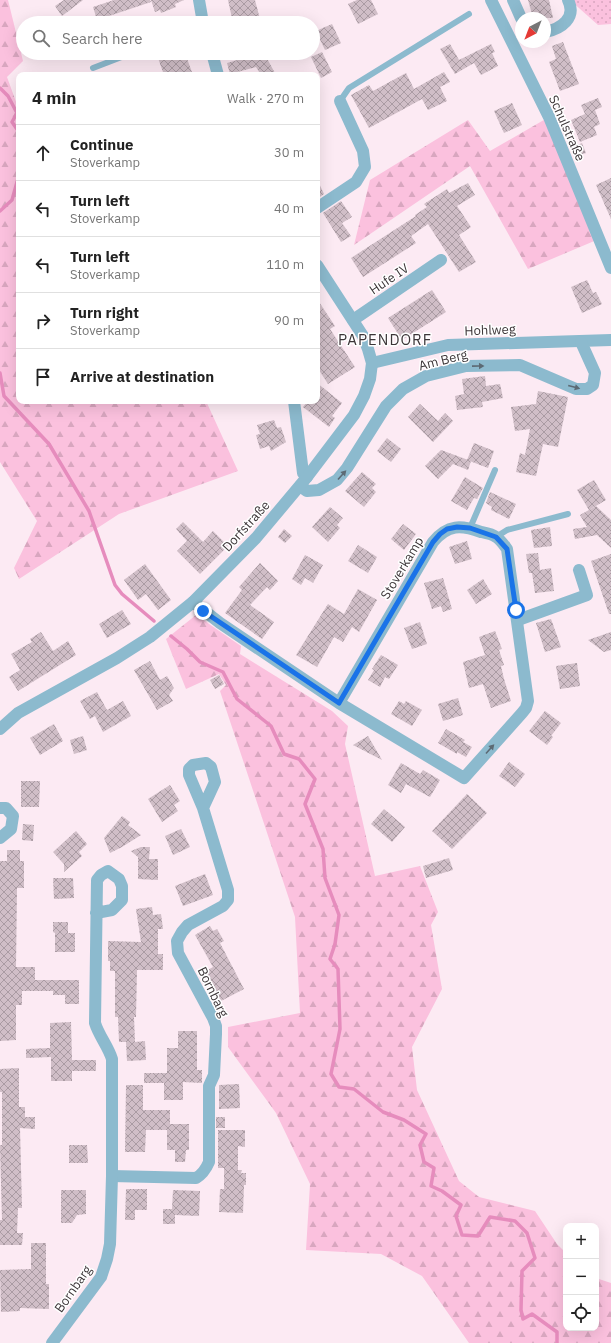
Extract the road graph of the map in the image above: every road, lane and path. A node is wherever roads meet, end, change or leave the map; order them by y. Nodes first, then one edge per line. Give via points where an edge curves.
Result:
1 (199, 0) edge
2 (513, 0) edge
3 (568, 0) edge
4 (494, 1) edge
5 (518, 12) edge
6 (470, 14) dead end
7 (202, 16) edge
8 (551, 31) edge
9 (114, 60) edge
10 (214, 60) edge
11 (94, 68) dead end
12 (217, 72) edge
13 (340, 101) joint
14 (320, 206) edge
15 (441, 260) dead end
16 (611, 268) edge
17 (320, 270) edge
18 (353, 320) junction
19 (611, 340) edge
20 (581, 342) junction
21 (372, 363) junction
22 (294, 404) edge
23 (495, 470) dead end
24 (305, 485) junction
25 (568, 514) dead end
26 (470, 528) junction
27 (496, 537) junction
28 (579, 570) dead end
29 (193, 602) junction
30 (518, 620) junction
31 (339, 703) junction
32 (0, 729) edge
33 (0, 808) edge
34 (203, 808) dead end
35 (0, 838) edge
36 (96, 913) dead end
37 (112, 1176) junction
38 (52, 1343) edge

1 - 7 street
2 - 5 street
3 - 8 street via 568,18 563,26
4 - 16 street, Schulstraße via 548,117
6 - 13 lane via 349,88
9 - 11 lane
10 - 12 street
13 - 14 street via 363,151 364,167 356,182
15 - 18 street, Hufe IV
17 - 18 street, Dorfstraße
18 - 21 street, Dorfstraße via 363,336
19 - 20 street, Hohlweg
20 - 21 street, Hohlweg via 448,345
24 -> 20 street, Am Berg via 319,490 337,480 386,406 403,388 426,376 466,366 520,365 576,389 587,389 593,385 595,373
21 - 24 street, Dorfstraße via 364,396
22 - 24 street
23 - 26 lane
24 - 29 street, Dorfstraße
25 - 27 lane via 507,530
26 - 27 street, Stoverkamp
26 - 31 street, Stoverkamp via 447,529 433,542
27 - 30 street via 507,549
28 - 30 street via 587,595
29 - 31 street
29 - 32 street, Dorfstraße via 150,638 18,713
31 -> 30 street via 464,778 526,708 528,701
33 - 35 street via 6,808 13,816 11,829
34 - 37 street, Bornbarg via 228,890 228,900 223,906 188,925 178,941 178,953 216,1026 214,1075 209,1086 209,1162 206,1170 196,1178
36 - 37 street, Bornbarg via 94,1023 112,1059
37 - 38 street, Bornbarg via 110,1244 101,1277

